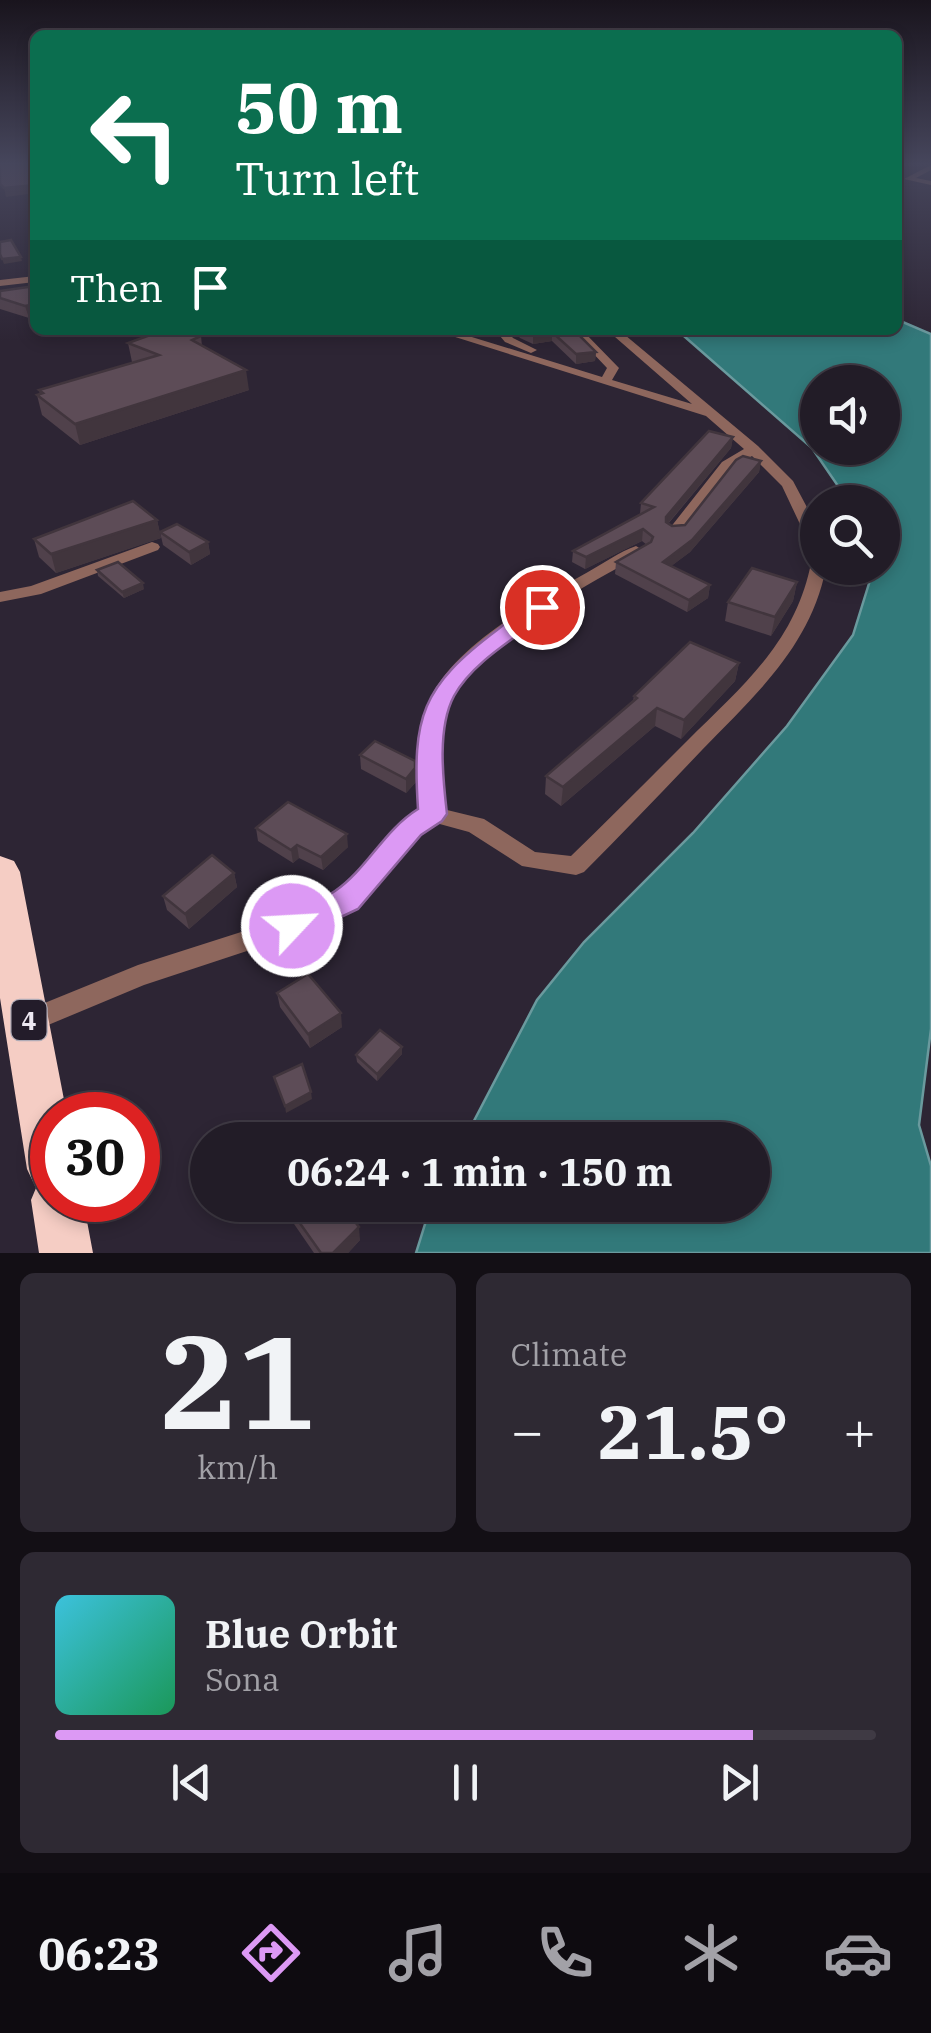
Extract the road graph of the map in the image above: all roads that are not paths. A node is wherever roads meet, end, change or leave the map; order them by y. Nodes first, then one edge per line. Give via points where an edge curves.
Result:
1 (30, 280) edge
2 (0, 283) edge
3 (454, 335) edge
4 (505, 335) edge
5 (581, 335) edge
6 (618, 335) edge
7 (559, 367) junction
8 (605, 382) junction
9 (710, 413) junction
10 (753, 449) junction
11 (800, 508) edge
12 (675, 531) edge
13 (152, 548) dead end
14 (640, 548) edge
15 (816, 585) edge
16 (0, 597) edge
17 (432, 814) junction
18 (0, 872) edge
19 (29, 1020) junction
20 (40, 1092) edge
21 (61, 1222) edge
22 (66, 1253) edge

1 - 2 street
3 - 7 street
4 - 7 street via 554,358
5 - 8 street via 613,368
6 - 9 street
7 - 8 street
8 - 9 street
9 - 10 street
10 - 11 street via 788,484
10 - 12 street via 727,465
13 - 16 street
14 - 17 street via 542,607 452,681 442,694 428,756
15 - 17 street via 772,664 576,866 530,860 476,825
17 - 19 street via 411,828 347,900
18 - 19 highway, 4
19 - 20 highway, 4
21 - 22 highway

